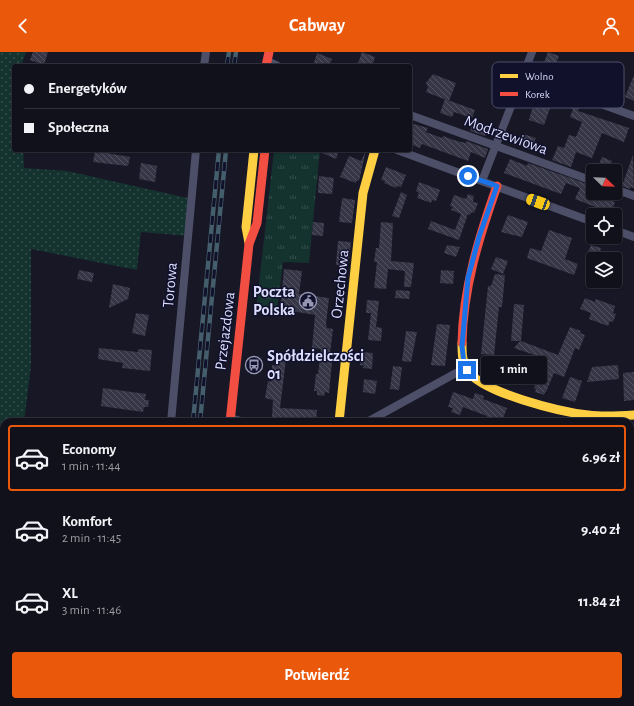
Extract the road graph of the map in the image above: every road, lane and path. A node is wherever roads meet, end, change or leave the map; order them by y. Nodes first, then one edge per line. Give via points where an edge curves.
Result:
1 (206, 52) edge
2 (532, 52) edge
3 (529, 62) edge
4 (204, 64) edge
5 (511, 108) edge
6 (612, 108) edge
7 (412, 116) edge
8 (634, 116) edge
9 (496, 146) junction
10 (196, 152) edge
11 (254, 152) edge
12 (265, 152) edge
13 (374, 152) edge
14 (402, 152) edge
15 (586, 178) edge
16 (482, 181) junction
17 (497, 186) junction
18 (622, 192) edge
19 (634, 196) edge
20 (586, 219) edge
21 (622, 233) edge
22 (634, 237) edge
23 (249, 244) junction
24 (467, 370) junction
25 (634, 415) edge
26 (171, 418) edge
27 (230, 418) edge
28 (339, 418) edge
29 (374, 418) edge

1 - 4 street
2 - 3 street
5 - 9 street
6 - 8 street
7 - 9 street, Modrzewiowa
9 - 15 street, Modrzewiowa
9 - 16 street
10 - 26 street, Torowa
11 - 23 street, Przejazdowa via 246,227
12 - 23 street, Przejazdowa via 257,223
13 - 28 street, Orzechowa via 363,193
14 - 16 street
16 - 17 street
17 - 20 street
17 - 24 street via 468,278 462,346
18 - 19 street
21 - 22 street
23 - 27 street, Przejazdowa
24 - 25 street via 490,387 553,410 597,417
24 - 29 street via 456,373

